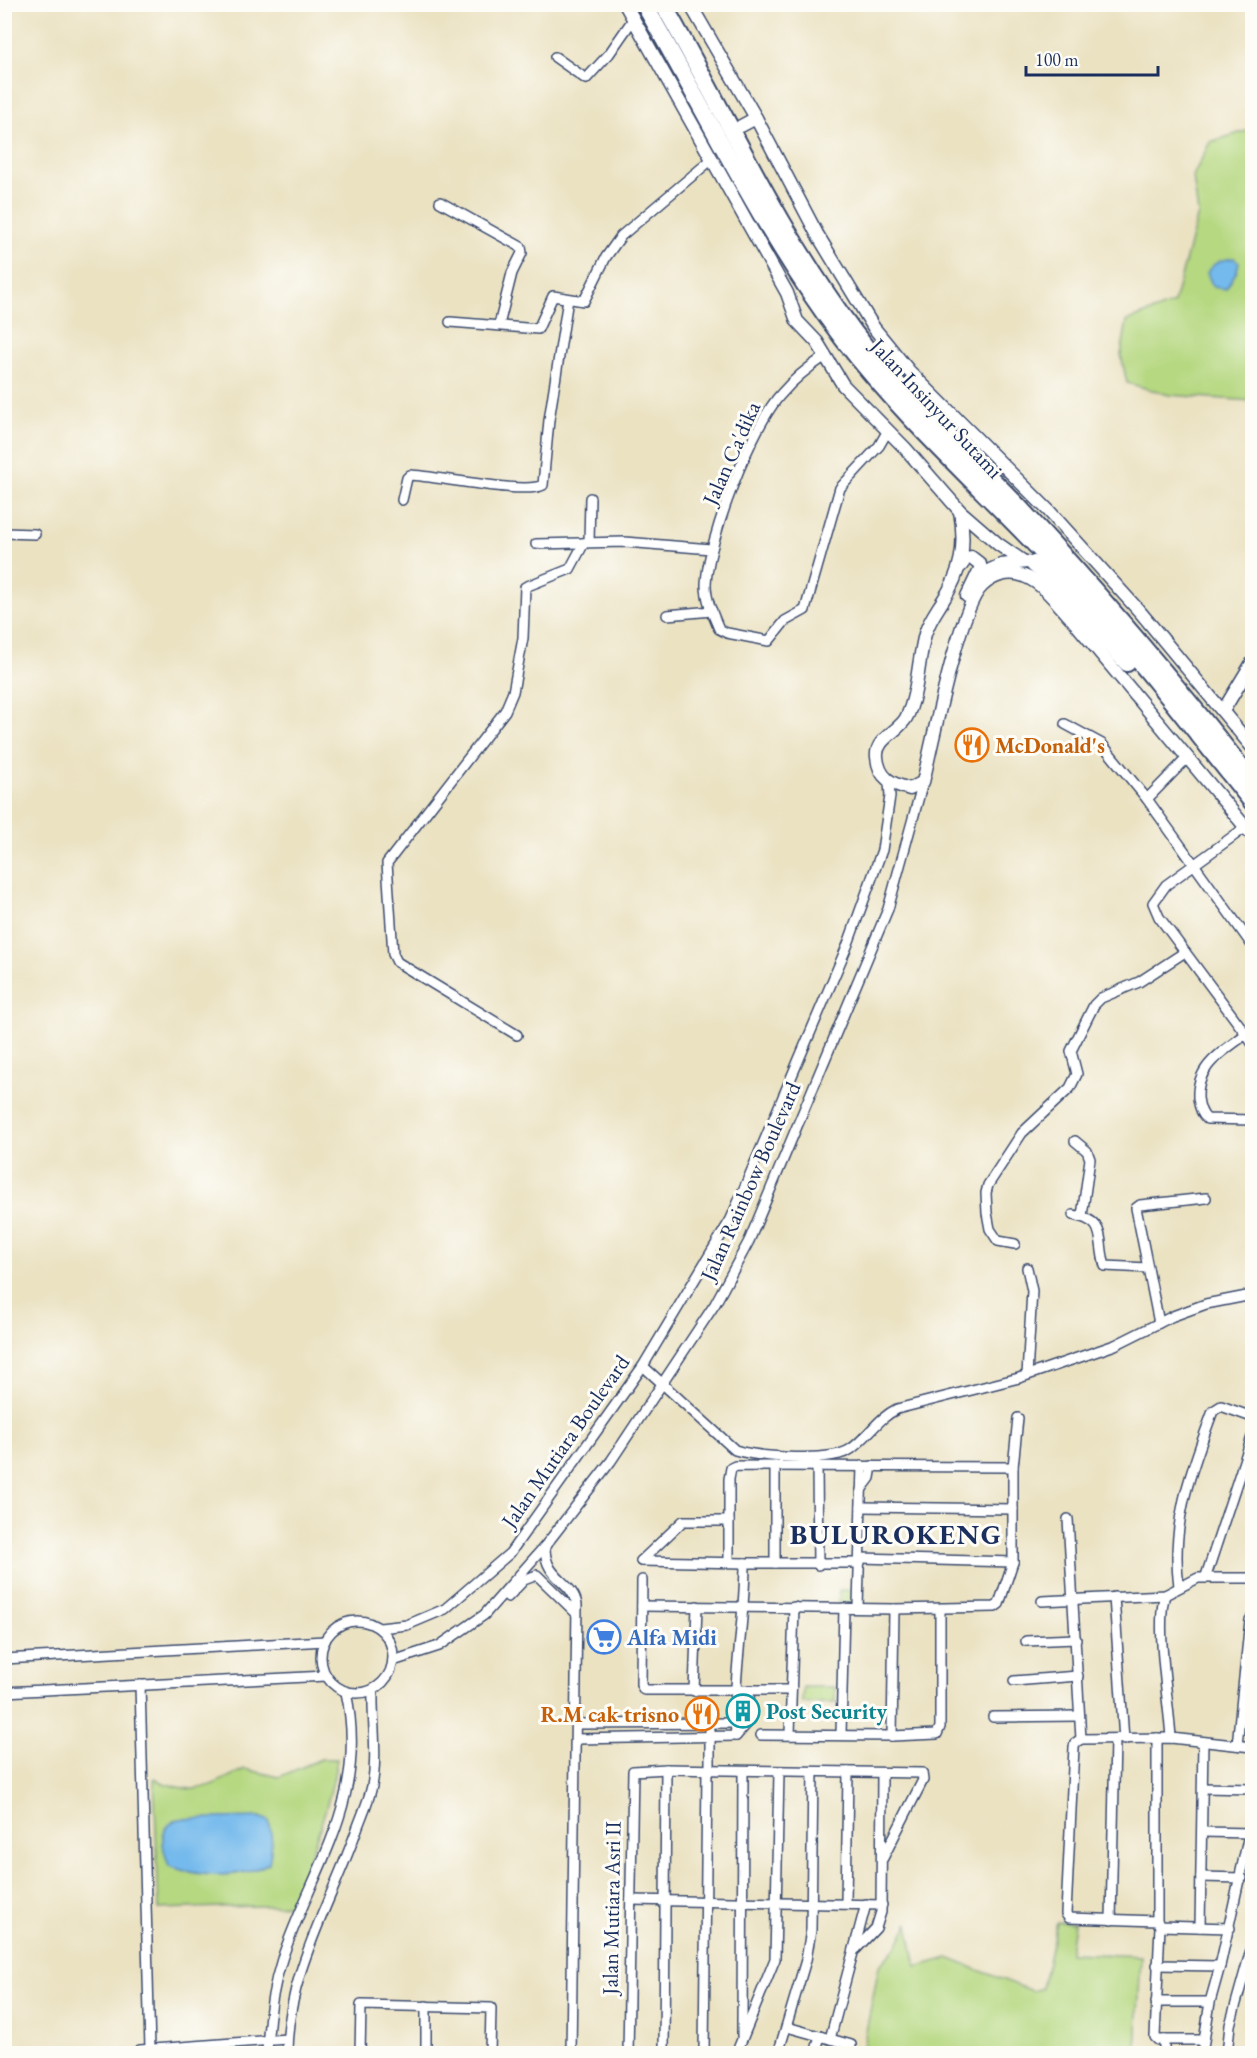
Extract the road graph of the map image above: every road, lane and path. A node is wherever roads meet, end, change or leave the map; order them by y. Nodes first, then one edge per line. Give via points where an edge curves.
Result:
1 (625, 4) edge
2 (644, 4) edge
3 (663, 4) edge
4 (690, 4) edge
5 (634, 18) junction
6 (555, 57) dead end
7 (756, 118) junction
8 (741, 126) dead end
9 (711, 160) junction
10 (440, 202) dead end
11 (568, 299) junction
12 (450, 322) dead end
13 (500, 325) junction
14 (824, 357) junction
15 (887, 432) junction
16 (590, 498) dead end
17 (402, 500) dead end
18 (960, 511) junction
19 (4, 533) edge
20 (35, 534) dead end
21 (587, 542) junction
22 (536, 544) dead end
23 (711, 549) junction
24 (1029, 563) junction
25 (961, 566) junction
26 (977, 576) junction
27 (711, 611) junction
28 (667, 615) dead end
29 (960, 632) junction
30 (1252, 663) edge
31 (1223, 711) junction
32 (1065, 724) dead end
33 (1252, 747) edge
34 (1188, 757) junction
35 (1252, 781) edge
36 (923, 782) junction
37 (889, 783) junction
38 (1147, 799) junction
39 (1252, 802) edge
40 (1252, 810) edge
41 (1249, 831) edge
42 (1194, 864) junction
43 (1252, 945) edge
44 (1185, 952) junction
45 (1249, 1031) edge
46 (517, 1035) dead end
47 (1252, 1042) edge
48 (1252, 1120) edge
49 (1075, 1141) dead end
50 (1206, 1198) dead end
51 (731, 1219) joint
52 (1015, 1244) dead end
53 (1027, 1268) dead end
54 (1148, 1268) junction
55 (1252, 1295) edge
56 (1159, 1323) junction
57 (643, 1366) junction
58 (1027, 1375) junction
59 (663, 1382) junction
60 (1252, 1417) edge
61 (1018, 1418) dead end
62 (1252, 1437) edge
63 (817, 1465) junction
64 (775, 1466) junction
65 (867, 1466) junction
66 (1013, 1467) junction
67 (861, 1507) junction
68 (1013, 1509) junction
69 (1068, 1519) dead end
70 (729, 1521) junction
71 (545, 1546) junction
72 (860, 1561) junction
73 (1013, 1562) junction
74 (729, 1563) junction
75 (745, 1563) junction
76 (775, 1563) junction
77 (818, 1564) junction
78 (1206, 1576) junction
79 (1252, 1578) edge
80 (642, 1580) dead end
81 (1179, 1586) junction
82 (1165, 1595) junction
83 (1114, 1597) junction
84 (1072, 1599) junction
85 (1042, 1601) dead end
86 (642, 1606) junction
87 (697, 1606) junction
88 (745, 1607) junction
89 (794, 1607) junction
90 (858, 1607) junction
91 (844, 1608) junction
92 (894, 1609) junction
93 (940, 1609) junction
94 (576, 1612) junction
95 (484, 1615) junction
96 (1250, 1620) dead end
97 (380, 1628) junction
98 (1076, 1639) junction
99 (325, 1641) junction
100 (1026, 1641) dead end
101 (4, 1659) edge
102 (393, 1661) junction
103 (326, 1676) junction
104 (1078, 1676) junction
105 (1014, 1681) dead end
106 (140, 1685) junction
107 (373, 1690) junction
108 (737, 1690) junction
109 (792, 1690) junction
110 (694, 1691) junction
111 (749, 1691) junction
112 (4, 1692) edge
113 (346, 1692) junction
114 (1079, 1716) junction
115 (993, 1717) dead end
116 (710, 1723) junction
117 (735, 1723) junction
118 (576, 1724) junction
119 (626, 1724) junction
120 (663, 1724) junction
121 (790, 1734) junction
122 (761, 1735) dead end
123 (841, 1735) junction
124 (710, 1736) junction
125 (736, 1736) junction
126 (892, 1736) junction
127 (663, 1737) junction
128 (627, 1738) junction
129 (1157, 1738) junction
130 (1171, 1738) junction
131 (576, 1739) junction
132 (1081, 1740) junction
133 (1119, 1740) junction
134 (1203, 1742) junction
135 (1238, 1745) junction
136 (1252, 1747) edge
137 (666, 1769) junction
138 (709, 1770) junction
139 (743, 1771) junction
140 (779, 1772) junction
141 (813, 1772) junction
142 (848, 1772) junction
143 (882, 1773) junction
144 (1203, 1788) junction
145 (1252, 1789) edge
146 (1252, 1821) edge
147 (1202, 1832) junction
148 (1251, 1833) junction
149 (883, 1858) junction
150 (1201, 1877) junction
151 (1242, 1878) junction
152 (631, 1900) junction
153 (666, 1900) junction
154 (704, 1901) junction
155 (743, 1901) junction
156 (776, 1902) junction
157 (811, 1903) junction
158 (846, 1903) junction
159 (866, 1904) junction
160 (882, 1905) junction
161 (1111, 1920) junction
162 (1158, 1924) junction
163 (1200, 1927) junction
164 (1230, 1928) junction
165 (1252, 1946) edge
166 (856, 1949) junction
167 (1157, 1965) junction
168 (1220, 1966) junction
169 (1156, 2002) junction
170 (1210, 2002) junction
171 (426, 2006) junction
172 (787, 2027) junction
173 (820, 2036) junction
174 (287, 2038) junction
175 (830, 2039) junction
176 (742, 2040) junction
177 (1164, 2040) junction
178 (1203, 2040) junction
179 (267, 2041) junction
180 (150, 2049) junction
181 (849, 2049) edge
182 (133, 2054) edge
183 (267, 2054) edge
184 (287, 2054) edge
185 (360, 2054) edge
186 (426, 2054) edge
187 (490, 2054) edge
188 (571, 2054) edge
189 (628, 2054) edge
190 (664, 2054) edge
191 (704, 2054) edge
192 (736, 2054) edge
193 (777, 2054) edge
194 (815, 2054) edge
195 (1164, 2054) edge
196 (1202, 2054) edge
197 (1227, 2054) edge

1 - 5 street
2 - 39 highway, Jalan Insinyur Sutami via 779,246 844,340 906,411 1081,593
3 - 35 highway, Jalan Insinyur Sutami via 800,253 854,332 1126,624
4 - 7 street
5 - 6 street via 586,79
5 - 9 street via 709,144
7 - 8 street
7 - 31 street via 817,234 890,350 1049,511
9 - 11 street via 621,236 584,301
9 - 14 street via 787,293 797,321 817,342
10 - 13 street via 521,247
11 - 13 street via 553,296 538,329
11 - 17 street via 543,484 538,488 514,487 410,475
12 - 13 street
14 - 15 street via 843,386
14 - 23 street, Jalan Ca'dika via 781,393 768,411
15 - 18 street
15 - 27 street via 840,488 805,610 785,621 773,638 766,641 722,631
16 - 21 street
18 - 24 street via 998,544
18 - 25 street via 964,549
19 - 20 street
21 - 22 street
21 - 23 street
21 - 46 street via 570,569 525,587 520,659 505,711 387,863 393,954 398,962
23 - 27 street, Jalan Ca'dika via 706,585
24 - 26 street via 1001,565
24 - 40 highway via 1050,577 1126,661
25 - 26 street via 966,559 977,560
25 - 37 street via 932,616 905,720 878,746 877,757
26 - 29 street via 960,615
27 - 28 street
29 - 34 street via 980,587 996,576 1025,576 1044,589 1071,618
29 - 36 street
30 - 31 street
31 - 33 street
32 - 38 street via 1102,744
34 - 38 street
34 - 41 street
36 - 37 street via 909,789
36 - 59 street, Jalan Rainbow Boulevard via 888,909 748,1241 715,1304
37 - 51 street, Jalan Rainbow Boulevard via 882,850 848,944
38 - 42 street
41 - 42 street
42 - 43 street
42 - 44 street via 1166,885 1154,903 1159,917
44 - 45 street
44 - 52 street via 1094,1005 1071,1051 1077,1074 1070,1088 1022,1133 994,1173 986,1193 990,1229 998,1241
45 - 47 street
45 - 48 street via 1203,1071 1198,1097 1207,1119
49 - 54 street via 1090,1159 1078,1216 1098,1227 1105,1266
50 - 54 street via 1138,1206
51 - 57 street, Jalan Mutiara Boulevard
53 - 58 street via 1032,1291
54 - 56 street
55 - 56 street via 1222,1299
56 - 58 street via 1115,1345
57 - 59 street
57 - 97 street, Jalan Mutiara Boulevard via 510,1553 445,1609 407,1625
58 - 59 street via 897,1409 850,1450 830,1456 752,1455 735,1450
59 - 71 street, Jalan Rainbow Boulevard via 610,1461
60 - 81 street via 1221,1406 1212,1411 1184,1498 1176,1561
61 - 66 street
62 - 78 street
63 - 64 street
63 - 65 street
63 - 77 street
64 - 70 street via 731,1468
64 - 76 street
65 - 66 street
65 - 67 street
66 - 68 street
67 - 68 street
67 - 72 street
68 - 73 street
69 - 84 street
70 - 74 street
70 - 74 street via 683,1521 641,1561
71 - 94 street, Jalan Mutiara Boulevard via 548,1567 574,1596
71 - 95 street, Jalan Rainbow Boulevard
72 - 73 street
72 - 77 street
72 - 90 street
73 - 93 street via 995,1607
74 - 75 street
75 - 76 street
75 - 88 street
76 - 77 street
78 - 79 street
78 - 81 street
80 - 86 street
81 - 82 street
82 - 83 street
82 - 130 street via 1162,1603
83 - 84 street
83 - 133 street
84 - 85 street
84 - 98 street
86 - 87 street
86 - 110 street via 642,1688
87 - 88 street
87 - 110 street
88 - 89 street
88 - 108 street
89 - 91 street
89 - 109 street
90 - 91 street
90 - 92 street
91 - 123 street
92 - 93 street
92 - 126 street
93 - 126 street via 940,1727 931,1736
94 - 95 street via 537,1575 524,1580 495,1611
94 - 118 street, Jalan Mutiara Boulevard
95 - 102 street, Jalan Rainbow Boulevard via 439,1646
96 - 135 street
97 - 99 street via 363,1621 345,1623
97 - 102 street via 391,1643
98 - 100 street
98 - 104 street
99 - 101 street
99 - 103 street via 321,1659
102 - 107 street via 387,1678
103 - 106 street
103 - 113 street
104 - 105 street
104 - 114 street
106 - 112 street
106 - 180 street
107 - 113 street
107 - 174 street via 372,1786 301,1965
108 - 110 street
108 - 111 street
108 - 117 street
109 - 111 street
109 - 121 street
111 - 125 street via 750,1720
113 - 179 street via 350,1709 349,1781 334,1837 282,1958 271,1997
114 - 115 street
114 - 132 street
116 - 117 street
116 - 120 street
116 - 124 street
117 - 125 street
118 - 119 street
118 - 131 street, Jalan Mutiara Boulevard
119 - 120 street
119 - 128 street
120 - 127 street
121 - 122 street
121 - 123 street
123 - 126 street
124 - 125 street
124 - 127 street
124 - 138 street
127 - 128 street
128 - 131 street
129 - 130 street
129 - 133 street
129 - 162 street
130 - 134 street
131 - 188 street, Jalan Mutiara Boulevard
132 - 133 street
132 - 161 street via 1074,1747 1066,1914 1078,1920
133 - 161 street
134 - 135 street
134 - 144 street
135 - 136 street
137 - 138 street
137 - 152 street, Jalan Mutiara Asri II via 634,1770 632,1775
137 - 153 street
138 - 139 street
138 - 154 street
139 - 140 street
139 - 155 street
140 - 141 street
140 - 156 street
141 - 142 street
141 - 157 street
142 - 143 street
142 - 158 street
143 - 149 street
143 - 149 street via 920,1773 923,1777
144 - 145 street
144 - 147 street
146 - 148 street
147 - 148 street
147 - 150 street
148 - 151 street
149 - 160 street
150 - 151 street
150 - 163 street
151 - 164 street
152 - 153 street
152 - 189 street, Jalan Mutiara Asri II
153 - 154 street
153 - 190 street
154 - 155 street
154 - 191 street
155 - 156 street
155 - 176 street
156 - 157 street
156 - 176 street via 775,1959
157 - 158 street
157 - 172 street via 809,1947
158 - 159 street
159 - 160 street
159 - 166 street
160 - 166 street via 876,1928
161 - 162 street
162 - 163 street
162 - 167 street
163 - 164 street
164 - 168 street
165 - 197 street via 1230,2025
166 - 175 street
167 - 168 street
167 - 169 street
168 - 170 street
169 - 170 street
169 - 177 street via 1155,2035
170 - 178 street
171 - 185 street via 361,2005
171 - 186 street
171 - 187 street via 491,2008
172 - 173 street
172 - 193 street
173 - 175 street
173 - 194 street
174 - 179 street
174 - 184 street
175 - 181 street
176 - 192 street
177 - 178 street
177 - 195 street
178 - 196 street
179 - 180 street
179 - 183 street
180 - 182 street

